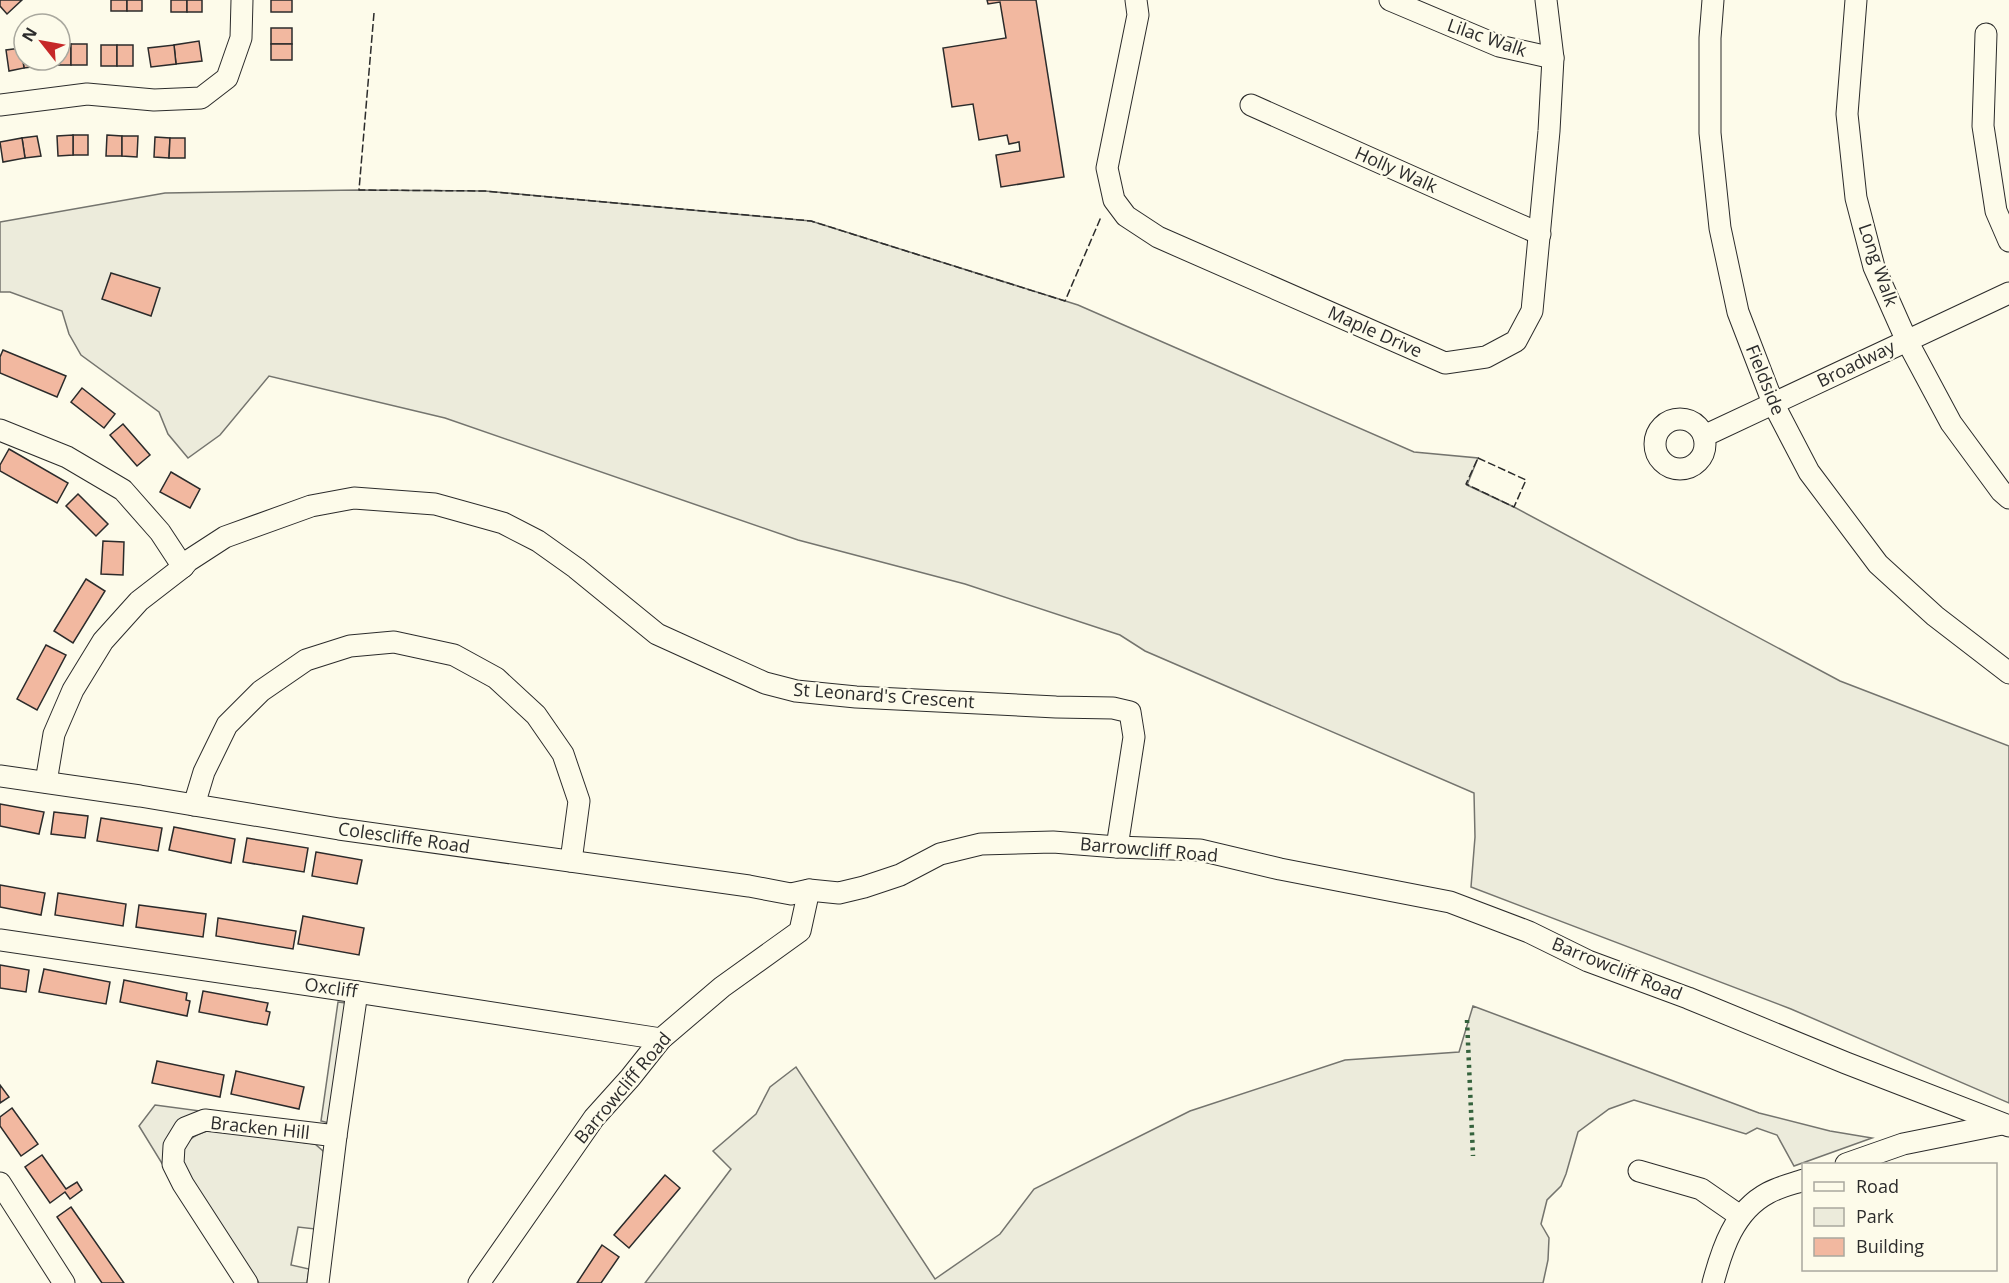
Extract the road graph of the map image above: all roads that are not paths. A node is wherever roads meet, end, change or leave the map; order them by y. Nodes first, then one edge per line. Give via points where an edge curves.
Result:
1 (242, 0) edge
2 (1136, 0) edge
3 (1390, 0) edge
4 (1546, 0) edge
5 (1713, 0) edge
6 (1856, 0) edge
7 (1986, 34) dead end
8 (1553, 58) junction
9 (0, 105) edge
10 (1251, 105) dead end
11 (1540, 234) junction
12 (2009, 241) edge
13 (2009, 293) edge
14 (1906, 339) junction
15 (1773, 404) junction
16 (0, 430) edge
17 (1704, 436) dead end
18 (2009, 498) edge
19 (183, 567) junction
20 (2009, 673) edge
21 (0, 776) edge
22 (46, 782) junction
23 (194, 805) junction
24 (1117, 847) junction
25 (572, 861) junction
26 (809, 890) junction
27 (0, 940) edge
28 (357, 992) junction
29 (661, 1039) junction
30 (2006, 1125) edge
31 (336, 1137) junction
32 (1849, 1163) edge
33 (1639, 1171) dead end
34 (1802, 1180) edge
35 (0, 1183) edge
36 (1740, 1216) junction
37 (64, 1283) edge
38 (247, 1283) edge
39 (318, 1283) edge
40 (479, 1283) edge
41 (1713, 1283) edge

1 - 9 street via 241,38 227,78 201,98 154,100 87,94
2 - 11 street, Maple Drive via 1138,15 1107,168 1114,200 1126,216 1158,237 1445,363 1486,357 1516,341 1532,311
3 - 8 street, Lilac Walk via 1499,46
4 - 8 street, Maple Drive
5 - 15 street, Fieldside via 1710,133 1720,228 1738,312
6 - 14 street, Long Walk via 1846,114 1856,198 1874,267
7 - 12 street via 1983,126 1996,211
8 - 11 street, Maple Drive
10 - 11 street, Holly Walk
13 - 14 street, Broadway
14 - 15 street, Broadway
14 - 18 street, Long Walk via 1951,423
15 - 17 street, Broadway
15 - 20 street, Fieldside via 1809,472 1878,564 1935,616
16 - 19 street via 67,457 123,490 160,532
19 - 22 street, St Leonard's Crescent via 139,601 103,641 73,690 54,734
19 - 24 street, St Leonard's Crescent via 225,537 311,506 354,498 435,504 502,523 538,541 576,568 657,634 765,683 796,691 856,697 1113,708 1130,712 1134,737
21 - 22 street, Colescliffe Road
22 - 23 street, Colescliffe Road
23 - 25 street, Colescliffe Road
23 - 25 street via 204,771 227,725 261,691 306,660 350,646 394,642 454,655 496,678 536,715 563,754 579,801
24 - 26 street, Barrowcliff Road via 1053,842 981,844 940,854 900,875 864,887 838,893
24 - 30 street, Barrowcliff Road via 1200,850 1450,902 1529,932 1588,961
25 - 26 street, Colescliffe Road via 791,894
26 - 29 street, Barrowcliff Road via 800,931 723,987
27 - 28 street, Oxcliff
28 - 29 street, Oxcliff
28 - 31 street, Bracken Hill
29 - 40 street, Barrowcliff Road via 594,1118
30 - 32 street via 1903,1144
31 - 38 street, Bracken Hill via 205,1120 185,1128 174,1146 173,1164 183,1184
31 - 39 street, Bracken Hill
33 - 36 street via 1701,1188
34 - 36 street via 1767,1193
35 - 37 street
36 - 41 street via 1721,1253

